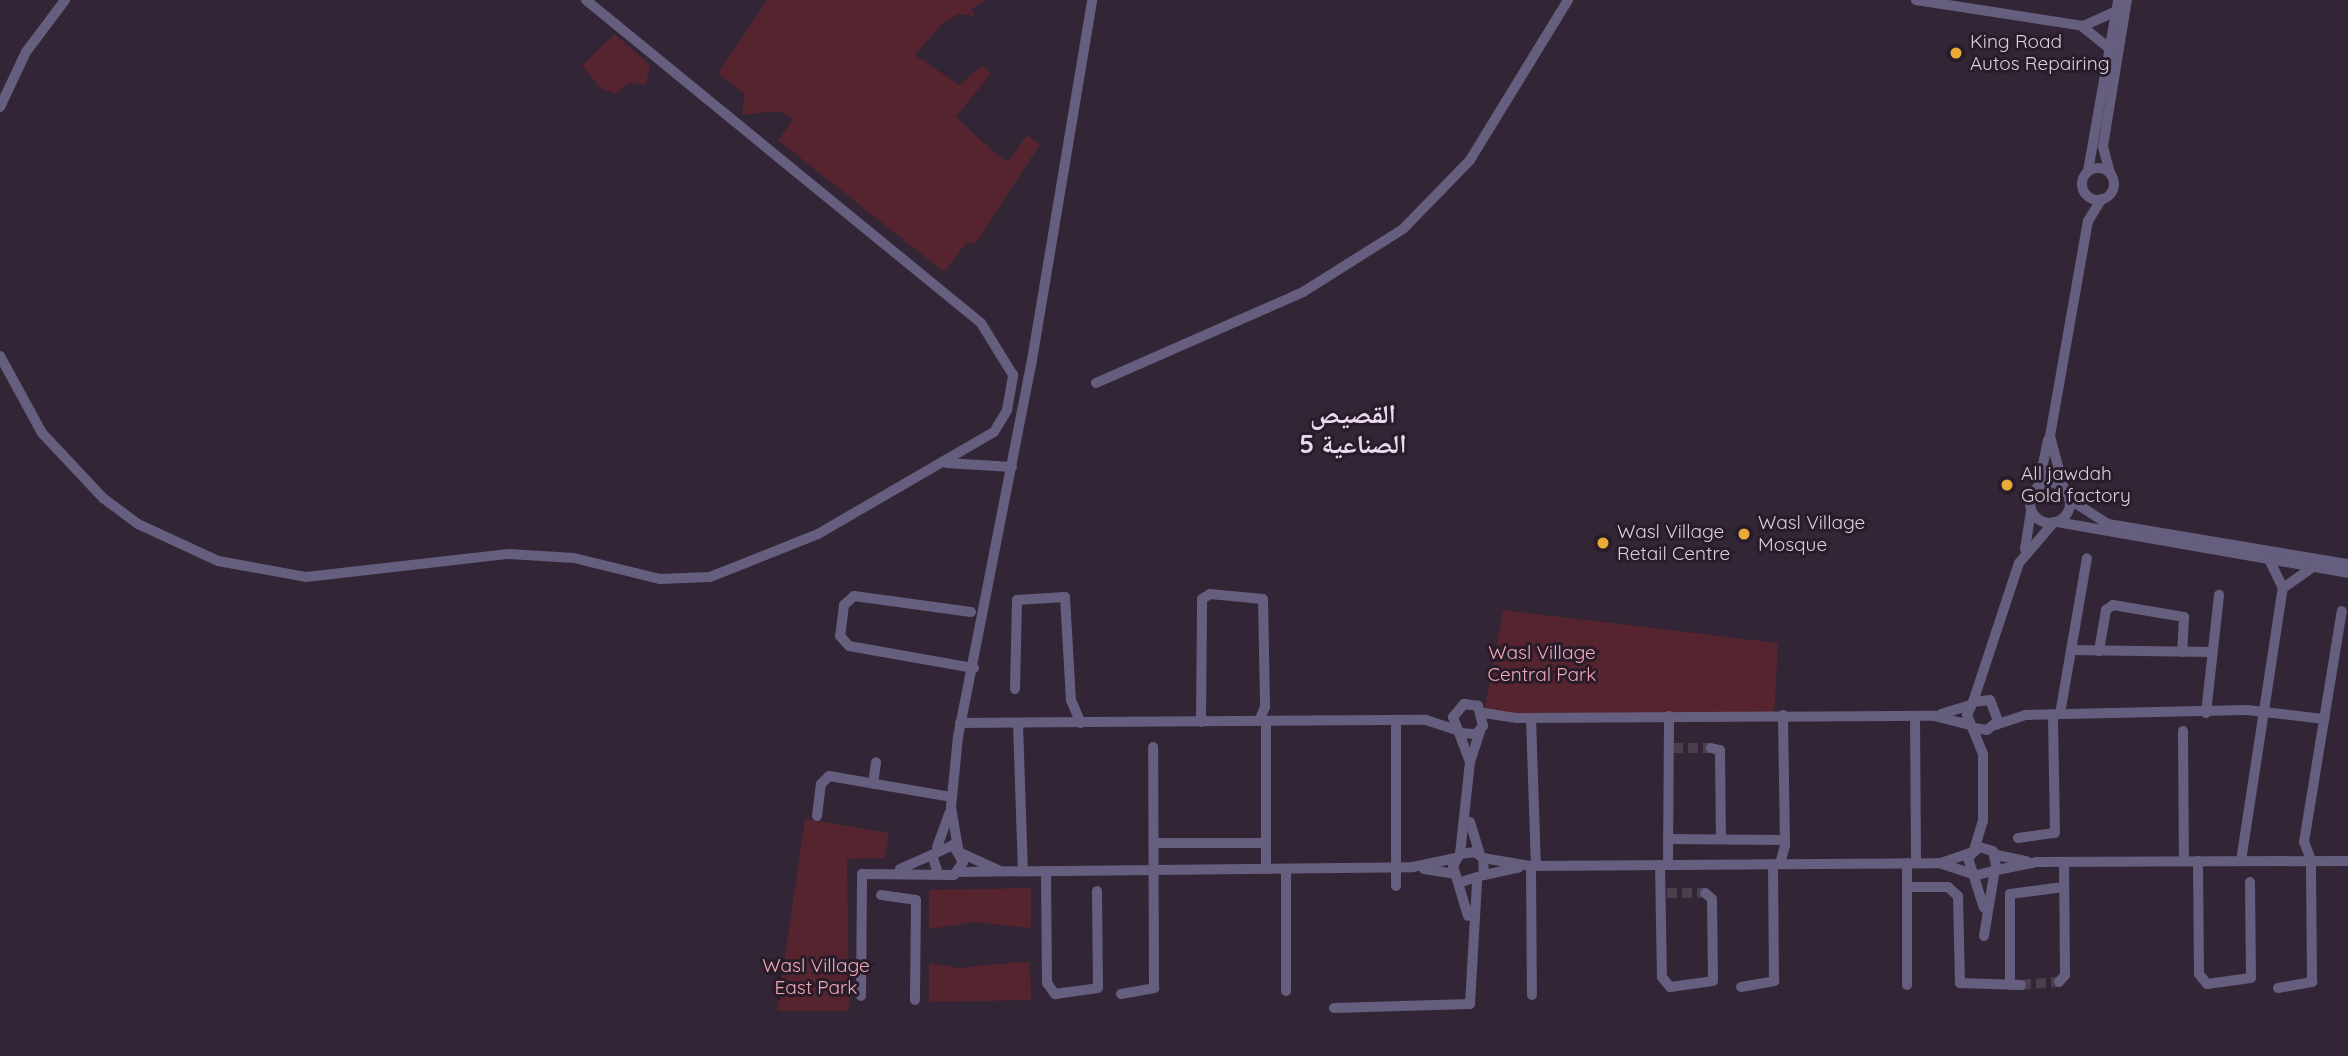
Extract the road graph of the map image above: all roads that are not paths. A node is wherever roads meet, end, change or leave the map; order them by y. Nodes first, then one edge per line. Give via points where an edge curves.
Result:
1 (65, 0) edge
2 (586, 0) edge
3 (1092, 0) edge
4 (1568, 0) edge
5 (1916, 0) edge
6 (2127, 0) edge
7 (2117, 5) edge
8 (2083, 26) junction
9 (2110, 49) junction
10 (0, 107) edge
11 (2088, 171) junction
12 (2110, 173) junction
13 (2084, 192) junction
14 (2102, 200) junction
15 (2076, 279) junction
16 (0, 356) edge
17 (1097, 383) dead end
18 (2050, 436) junction
19 (939, 465) junction
20 (1012, 467) junction
21 (2038, 488) junction
22 (2067, 494) junction
23 (2031, 510) junction
24 (2055, 522) junction
25 (2025, 549) junction
26 (2087, 558) dead end
27 (2269, 559) junction
28 (2348, 564) edge
29 (2320, 568) junction
30 (2348, 573) edge
31 (2283, 588) junction
32 (2219, 596) dead end
33 (2342, 611) dead end
34 (971, 612) dead end
35 (2071, 650) junction
36 (2099, 651) junction
37 (2182, 652) junction
38 (2210, 652) junction
39 (1990, 664) junction
40 (974, 668) junction
41 (1015, 689) dead end
42 (1972, 704) junction
43 (1996, 705) junction
44 (1456, 709) junction
45 (1484, 713) junction
46 (2206, 713) junction
47 (2057, 714) junction
48 (2261, 714) junction
49 (1783, 715) junction
50 (2035, 715) junction
51 (1669, 716) junction
52 (1915, 716) junction
53 (1934, 716) junction
54 (1517, 718) junction
55 (1531, 718) junction
56 (2324, 719) junction
57 (961, 720) junction
58 (1396, 720) junction
59 (1426, 720) junction
60 (1263, 721) junction
61 (1201, 722) junction
62 (1018, 723) junction
63 (1081, 723) junction
64 (1994, 726) junction
65 (1972, 727) junction
66 (1482, 728) junction
67 (1458, 731) junction
68 (2183, 731) dead end
69 (1153, 747) dead end
70 (1711, 748) dead end
71 (1983, 754) junction
72 (876, 762) dead end
73 (1469, 762) junction
74 (873, 783) junction
75 (951, 802) junction
76 (1469, 812) junction
77 (817, 816) dead end
78 (1983, 821) junction
79 (2018, 838) dead end
80 (1668, 839) junction
81 (1721, 839) junction
82 (1785, 840) junction
83 (1154, 843) junction
84 (1266, 843) junction
85 (959, 850) junction
86 (934, 851) junction
87 (1972, 851) junction
88 (1995, 853) junction
89 (1458, 856) junction
90 (1482, 857) junction
91 (2311, 860) junction
92 (2184, 861) junction
93 (2198, 861) junction
94 (2245, 861) junction
95 (2348, 861) edge
96 (2037, 862) junction
97 (2064, 862) junction
98 (1911, 863) junction
99 (1938, 863) junction
100 (1776, 864) junction
101 (1664, 865) junction
102 (1533, 866) junction
103 (1396, 867) junction
104 (1413, 867) junction
105 (1266, 869) junction
106 (1286, 869) junction
107 (1154, 870) junction
108 (893, 871) junction
109 (1002, 871) junction
110 (1023, 871) junction
111 (1046, 871) junction
112 (958, 872) junction
113 (1995, 872) junction
114 (938, 874) junction
115 (1972, 874) junction
116 (1458, 878) junction
117 (1481, 878) junction
118 (2250, 882) dead end
119 (1396, 886) dead end
120 (1907, 887) junction
121 (2064, 887) junction
122 (1097, 891) dead end
123 (1705, 894) dead end
124 (881, 895) dead end
125 (1984, 908) junction
126 (1470, 933) junction
127 (1984, 936) dead end
128 (2059, 982) dead end
129 (1907, 985) dead end
130 (1741, 987) dead end
131 (2278, 988) dead end
132 (1286, 991) dead end
133 (1121, 994) dead end
134 (1532, 995) dead end
135 (861, 996) dead end
136 (915, 1000) dead end
137 (1334, 1008) dead end

1 - 10 street via 26,51
2 - 19 street via 959,302 991,335 1013,370 1005,418 988,437
3 - 20 street
4 - 17 street via 1470,160 1403,229 1303,292
5 - 8 street
6 - 12 street via 2103,146
7 - 8 street
7 - 9 street
8 - 9 street
9 - 11 street
11 - 12 street
11 - 13 street
12 - 14 street via 2114,187
13 - 14 street
13 - 15 street
14 - 15 street via 2090,216
15 - 18 street
16 - 19 street via 42,433 70,467 138,524 218,561 306,577 509,554 574,558 660,579 710,578 818,534
18 - 21 street
18 - 22 street
19 - 20 street
20 - 40 street
21 - 22 street via 2049,483
21 - 23 street
22 - 24 street
22 - 28 street via 2108,524
23 - 24 street
23 - 25 street
24 - 25 street
24 - 27 street
25 - 39 street
26 - 35 street
27 - 29 street
27 - 31 street
29 - 30 street
29 - 31 street via 2303,571
31 - 48 street
32 - 38 street
33 - 56 street
34 - 40 street via 854,596 844,605 840,636 849,646
35 - 36 street
35 - 47 street
36 - 37 street
36 - 37 street via 2106,610 2113,605 2184,617
37 - 38 street
38 - 46 street
39 - 42 street
39 - 43 street
40 - 57 street
41 - 63 street via 1016,603 1024,597 1065,597 1071,700
42 - 43 street
42 - 53 street
42 - 65 street
43 - 50 street
43 - 64 street
44 - 45 street via 1468,703
44 - 59 street
44 - 67 street
45 - 54 street
45 - 66 street
46 - 47 street
46 - 48 street
47 - 50 street
47 - 79 street via 2054,834
48 - 56 street
48 - 94 street
49 - 51 street
49 - 52 street
49 - 82 street
50 - 64 street
51 - 55 street
51 - 80 street
52 - 53 street
52 - 98 street
53 - 65 street
54 - 55 street
54 - 66 street
55 - 102 street
56 - 91 street via 2304,842
57 - 62 street
57 - 75 street
58 - 59 street
58 - 60 street
58 - 103 street
59 - 67 street
60 - 61 street
60 - 61 street via 1263,599 1210,594 1202,599
60 - 84 street
61 - 63 street
62 - 63 street
62 - 110 street
64 - 65 street
64 - 71 street
65 - 71 street
66 - 67 street
66 - 73 street
67 - 73 street
68 - 92 street
69 - 83 street
70 - 81 street via 1720,750
71 - 78 street
72 - 74 street
73 - 76 street
74 - 75 street
74 - 77 street via 826,777
75 - 85 street
75 - 86 street
76 - 89 street
76 - 90 street
78 - 87 street
78 - 88 street
80 - 81 street
80 - 101 street
81 - 82 street
82 - 100 street
83 - 84 street
83 - 107 street
84 - 105 street
85 - 86 street
85 - 109 street
85 - 112 street
86 - 108 street
86 - 114 street
87 - 88 street
87 - 99 street
87 - 115 street
88 - 96 street
88 - 113 street
89 - 90 street
89 - 104 street
89 - 116 street
90 - 102 street
90 - 117 street
91 - 94 street
91 - 95 street
91 - 131 street via 2312,982
92 - 93 street
92 - 97 street
93 - 94 street
93 - 118 street via 2199,974 2207,984 2251,978
96 - 97 street
96 - 113 street
97 - 121 street
98 - 99 street
98 - 100 street
98 - 120 street
99 - 115 street
100 - 101 street
100 - 130 street via 1774,981
101 - 102 street
101 - 123 street via 1661,938 1665,985 1711,985 1712,899
102 - 117 street
102 - 134 street
103 - 104 street
103 - 106 street
103 - 119 street
104 - 116 street
105 - 106 street
105 - 107 street
106 - 132 street
107 - 111 street
107 - 133 street via 1154,988
108 - 114 street
108 - 135 street via 860,876
109 - 110 street
109 - 112 street
110 - 111 street
111 - 122 street via 1047,983 1055,994 1098,988
112 - 114 street
113 - 115 street
113 - 125 street
115 - 125 street
116 - 117 street
116 - 126 street
117 - 126 street
120 - 121 street via 1956,892 1958,979 1964,986 1984,986 2016,985 2010,894
120 - 129 street
121 - 128 street via 2065,975
124 - 136 street via 916,900
125 - 127 street
126 - 137 street via 1466,1006

